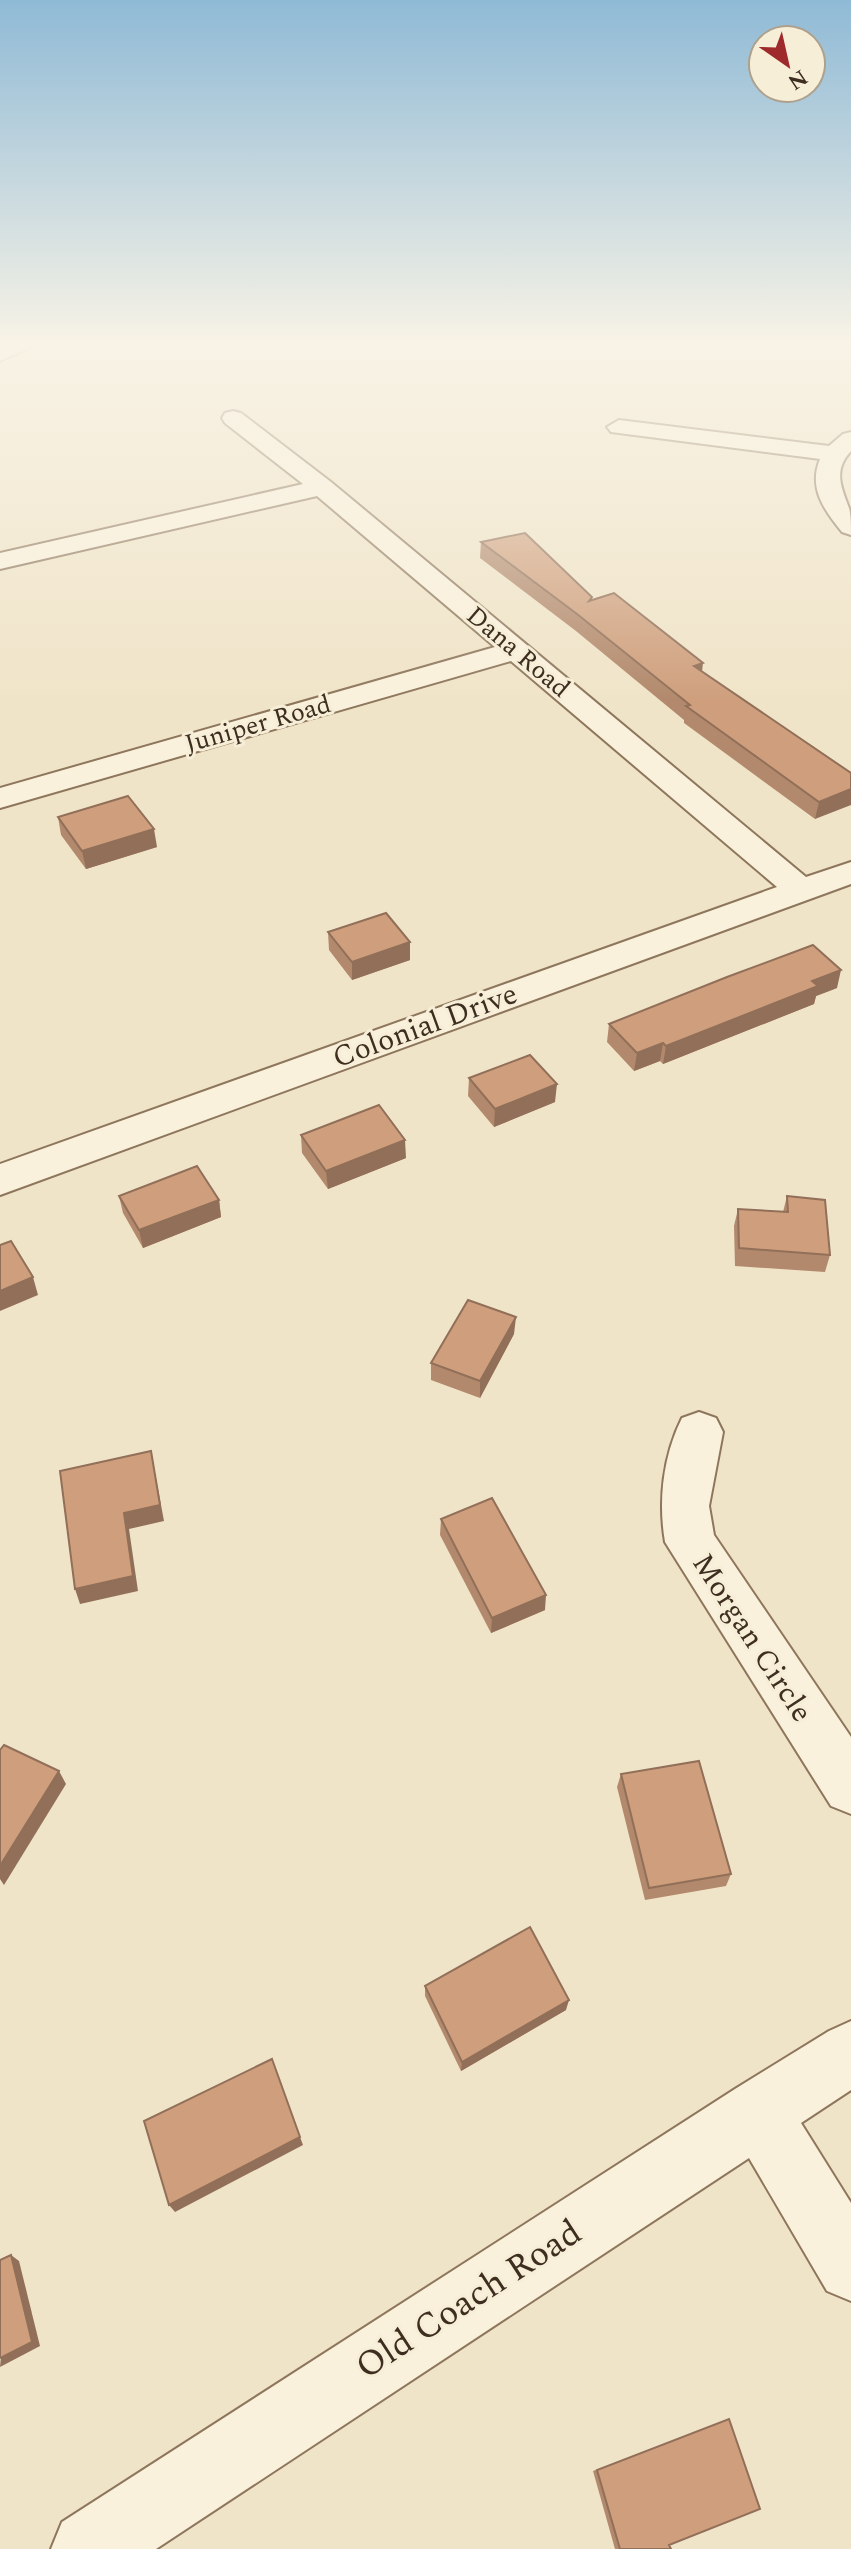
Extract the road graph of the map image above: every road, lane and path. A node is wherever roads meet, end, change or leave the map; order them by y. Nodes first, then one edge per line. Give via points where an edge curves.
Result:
1 (291, 463) edge
2 (836, 463) edge
3 (322, 487) junction
4 (851, 527) edge
5 (0, 561) edge
6 (516, 650) junction
7 (0, 798) edge
8 (851, 872) edge
9 (801, 890) junction
10 (0, 1180) edge
11 (699, 1432) dead end
12 (851, 1786) edge
13 (851, 2053) edge
14 (758, 2112) junction
15 (851, 2267) edge
16 (89, 2549) edge

1 - 3 street, Dana Road
2 - 4 street via 827,489
3 - 5 street
3 - 6 street, Dana Road
6 - 7 street, Juniper Road
6 - 9 street, Dana Road
8 - 9 street, Colonial Drive
9 - 10 street, Colonial Drive
11 - 12 street, Morgan Circle via 684,1506 690,1542
13 - 14 street, Old Coach Road
14 - 15 street
14 - 16 street, Old Coach Road

